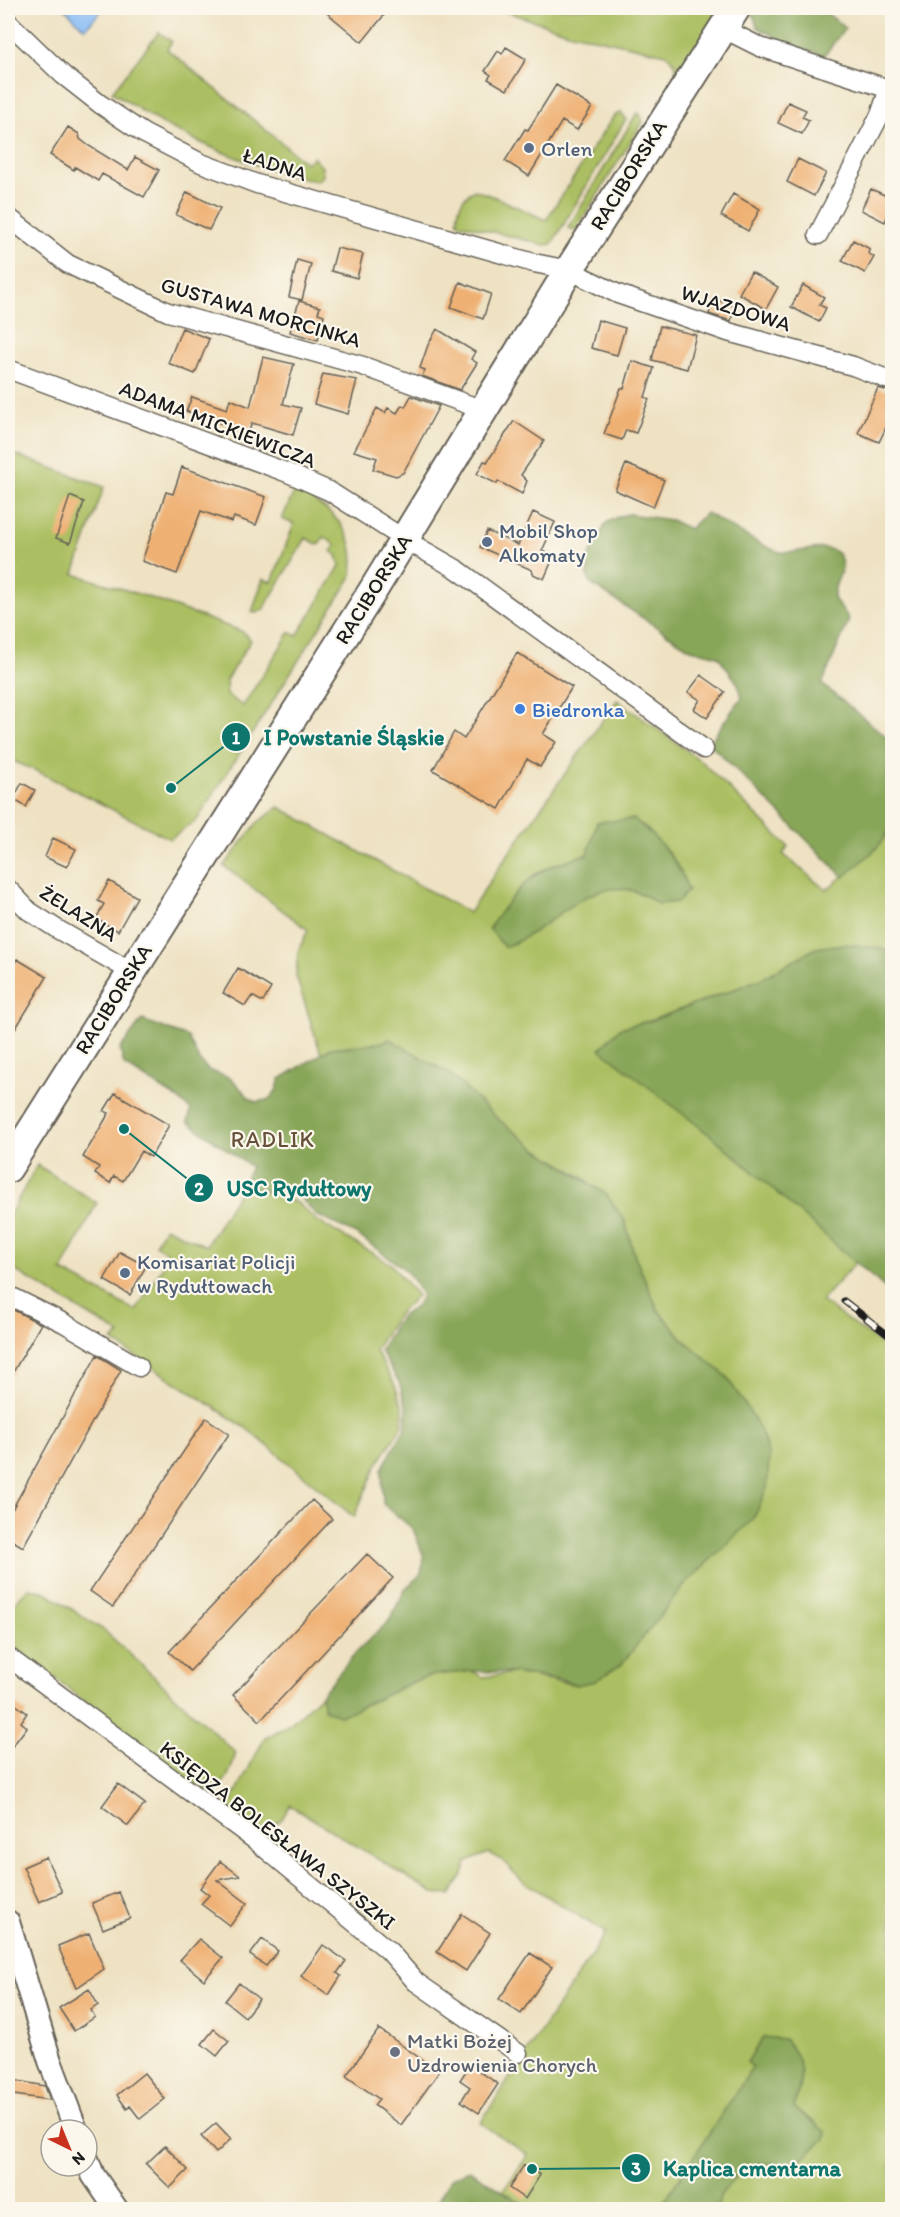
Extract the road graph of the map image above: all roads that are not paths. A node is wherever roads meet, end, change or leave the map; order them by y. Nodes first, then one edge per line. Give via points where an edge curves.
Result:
1 (729, 18) edge
2 (8, 22) edge
3 (891, 90) edge
4 (8, 217) edge
5 (818, 235) dead end
6 (569, 270) junction
7 (8, 369) edge
8 (892, 381) edge
9 (483, 410) junction
10 (404, 539) junction
11 (704, 749) dead end
12 (8, 889) edge
13 (130, 971) junction
14 (8, 1168) edge
15 (8, 1295) edge
16 (139, 1367) dead end
17 (8, 1657) edge
18 (8, 1922) edge
19 (518, 2053) dead end
20 (71, 2118) edge
21 (95, 2178) edge
22 (117, 2210) edge

1 - 3 street via 760,47
1 - 6 main road, RACIBORSKA
2 - 6 street, ŁADNA via 100,104 143,133 201,163 257,184
3 - 5 street
4 - 9 street, GUSTAWA MORCINKA via 68,264 168,312 363,366
6 - 8 street, WJAZDOWA via 618,294 728,332 853,366
6 - 9 main road, RACIBORSKA
7 - 10 street, ADAMA MICKIEWICZA via 288,472 329,491
9 - 10 main road, RACIBORSKA
10 - 11 street, ADAMA MICKIEWICZA via 458,570
10 - 13 main road, RACIBORSKA
12 - 13 street, ŻELAZNA via 28,911
13 - 14 main road, RACIBORSKA
15 - 16 street
17 - 19 street, KSIĘDZA BOLESŁAWA SZYSZKI via 255,1840 389,1951 416,1982
18 - 20 street
21 - 22 street

